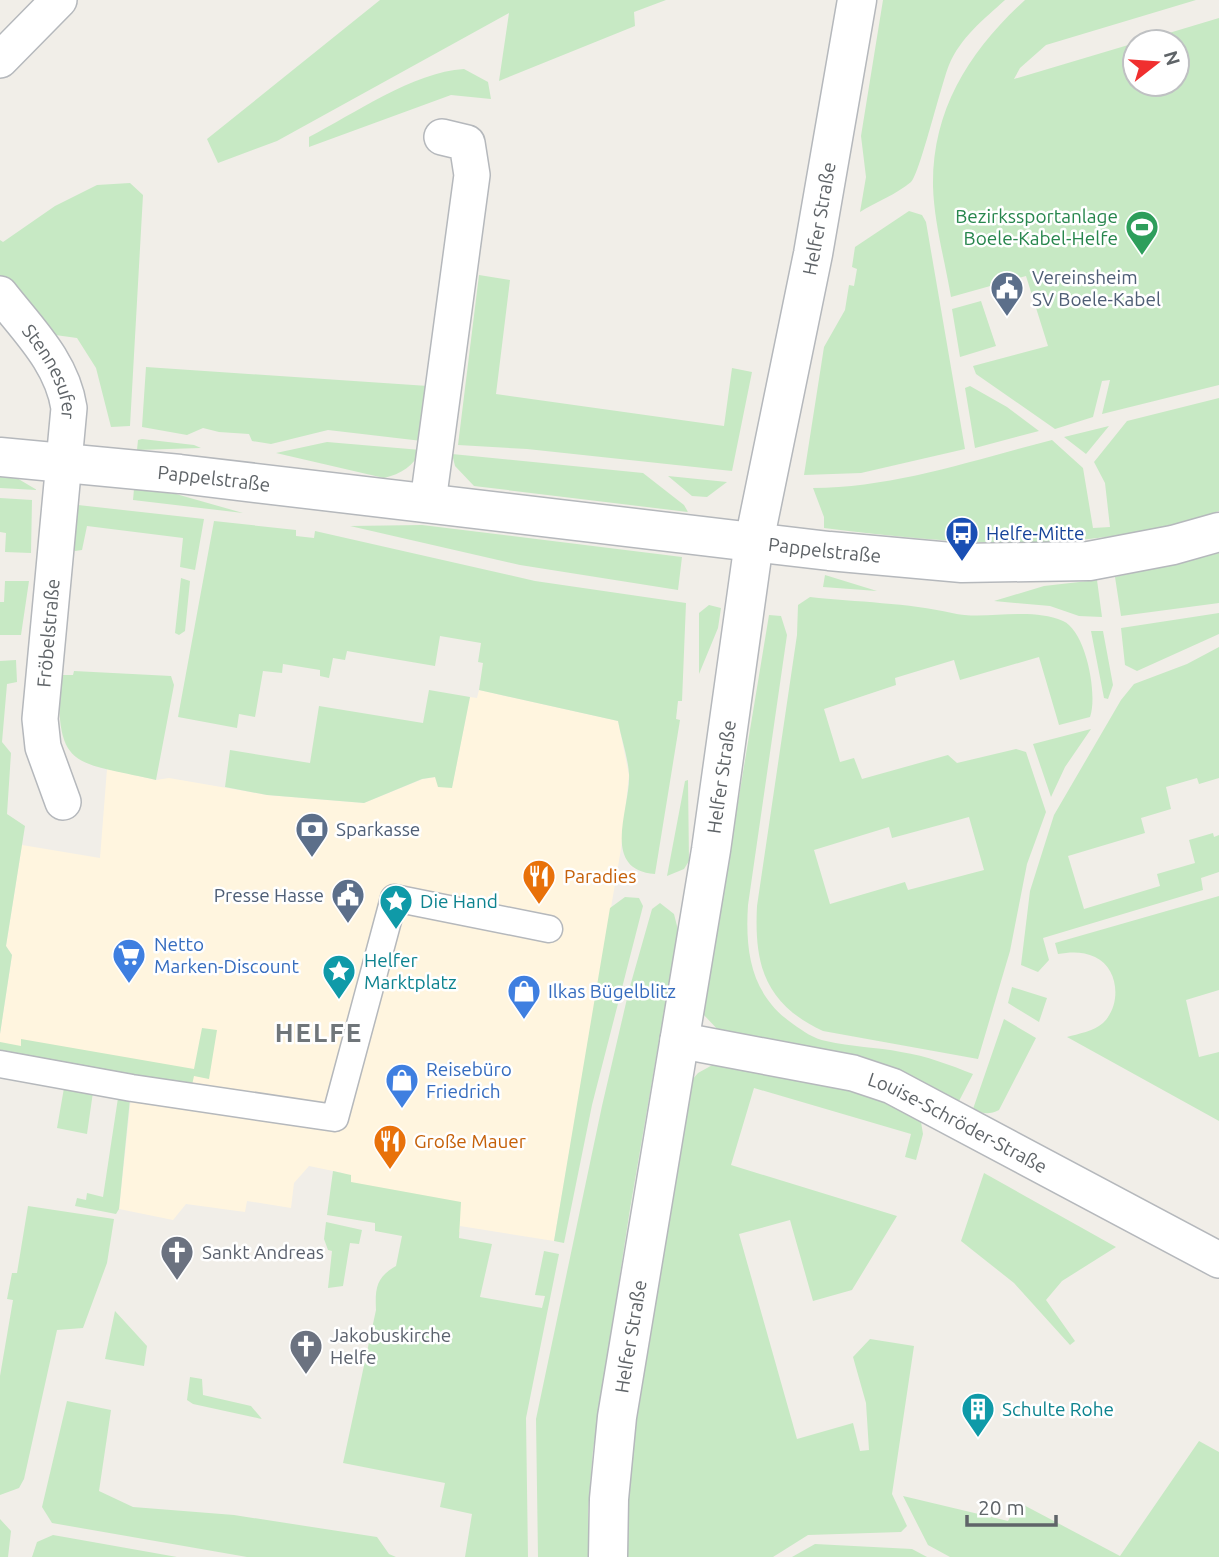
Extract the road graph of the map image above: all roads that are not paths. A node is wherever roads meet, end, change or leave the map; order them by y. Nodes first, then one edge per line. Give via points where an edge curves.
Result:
1 (59, 0) edge
2 (857, 0) edge
3 (0, 60) edge
4 (442, 137) dead end
5 (0, 294) edge
6 (0, 457) edge
7 (63, 462) junction
8 (428, 502) junction
9 (1219, 532) edge
10 (754, 542) junction
11 (63, 802) dead end
12 (549, 929) dead end
13 (678, 1040) junction
14 (0, 1064) edge
15 (1219, 1260) edge
16 (608, 1557) edge

1 - 3 street
2 - 10 street, Helfer Straße via 813,254
4 - 8 street via 467,144 471,175
5 - 7 street, Stennesufer via 55,363 65,383 69,408
6 - 7 street, Pappelstraße
7 - 8 street, Pappelstraße
7 - 11 street, Fröbelstraße via 40,719 47,762
8 - 10 street, Pappelstraße
9 - 10 street, Pappelstraße via 1131,554 1038,564 962,563
10 - 13 street, Helfer Straße via 711,850
12 - 14 street via 394,898 335,1118
13 - 15 street, Louise-Schröder-Straße via 853,1073 892,1086
13 - 16 street, Helfer Straße via 617,1417

